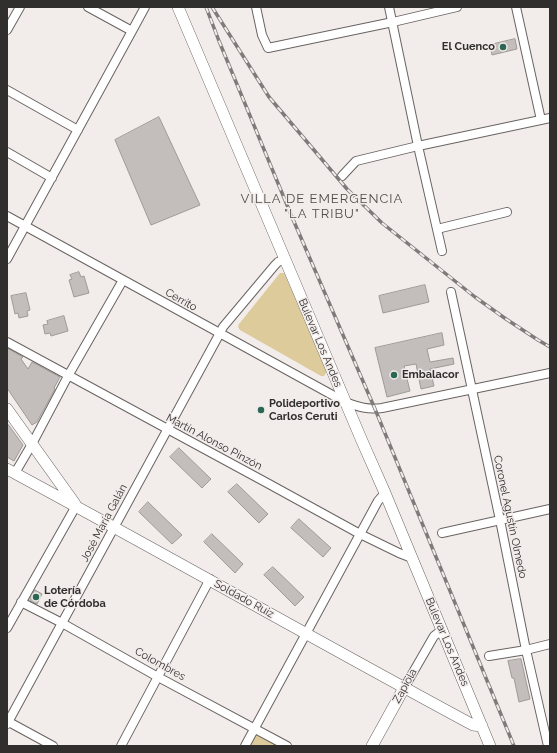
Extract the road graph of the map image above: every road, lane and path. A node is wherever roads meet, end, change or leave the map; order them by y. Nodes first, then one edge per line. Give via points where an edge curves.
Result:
1 (20, 7) edge
2 (88, 7) edge
3 (145, 7) edge
4 (178, 7) edge
5 (256, 7) edge
6 (390, 7) edge
7 (457, 7) edge
8 (516, 7) edge
9 (393, 22) junction
10 (7, 30) edge
11 (132, 30) junction
12 (7, 90) edge
13 (550, 118) edge
14 (541, 120) junction
15 (78, 130) junction
16 (418, 146) junction
17 (7, 152) edge
18 (342, 176) dead end
19 (52, 178) junction
20 (507, 212) dead end
21 (7, 216) edge
22 (25, 226) junction
23 (437, 229) junction
24 (442, 252) dead end
25 (285, 259) junction
26 (7, 260) edge
27 (123, 280) junction
28 (451, 292) dead end
29 (220, 333) junction
30 (7, 342) edge
31 (550, 373) edge
32 (68, 376) junction
33 (471, 389) junction
34 (345, 402) junction
35 (7, 409) edge
36 (167, 429) junction
37 (32, 444) junction
38 (11, 471) edge
39 (385, 493) junction
40 (76, 506) junction
41 (550, 509) edge
42 (500, 520) junction
43 (114, 527) junction
44 (442, 533) dead end
45 (360, 534) junction
46 (412, 558) junction
47 (210, 579) junction
48 (21, 602) junction
49 (62, 623) junction
50 (7, 628) edge
51 (442, 630) junction
52 (306, 633) junction
53 (550, 644) edge
54 (526, 650) junction
55 (489, 656) dead end
56 (158, 677) junction
57 (404, 688) junction
58 (7, 722) edge
59 (482, 726) junction
60 (254, 728) junction
61 (53, 746) edge
62 (120, 746) edge
63 (245, 746) edge
64 (287, 746) edge
65 (372, 746) edge
66 (490, 746) edge
67 (548, 746) edge

1 - 10 street
2 - 11 street
3 - 11 street
4 - 25 main road, Bulevar Los Andes
5 - 9 street via 262,35 268,48
6 - 9 street
7 - 9 street
8 - 14 street
9 - 16 street
11 - 15 street
12 - 15 street
13 - 14 street
14 - 16 street
15 - 19 street
16 - 18 street via 356,161
16 - 23 street
17 - 19 street
19 - 22 street
20 - 23 street
21 - 22 street, Cerrito
22 - 26 street
22 - 27 street, Cerrito
23 - 24 street
25 - 29 street, José María Galán via 275,265
25 - 34 main road, Bulevar Los Andes
27 - 29 street, Cerrito
27 - 32 street
28 - 33 street, Coronel Agustín Olmedo
29 - 34 street, Cerrito
29 - 36 street, José María Galán
30 - 32 street, Martín Alonso Pinzón
31 - 33 street, Cerrito
32 - 36 street, Martín Alonso Pinzón
32 - 37 street
33 - 34 street, Cerrito via 375,409
33 - 42 street, Coronel Agustín Olmedo
34 - 39 main road, Bulevar Los Andes
35 - 37 main road
36 - 43 street, José María Galán
36 - 45 street, Martín Alonso Pinzón
37 - 38 street
37 - 40 main road
38 - 40 main road, Soldado Ruiz
39 - 45 street
39 - 46 main road, Bulevar Los Andes
40 - 43 main road, Soldado Ruiz
40 - 48 street
41 - 42 street
42 - 44 street
42 - 54 street, Coronel Agustín Olmedo
43 - 47 main road, Soldado Ruiz
43 - 49 street, José María Galán
45 - 46 street, Martín Alonso Pinzón
45 - 52 street
46 - 51 main road, Bulevar Los Andes
47 - 52 main road, Soldado Ruiz
47 - 56 street
48 - 49 street, Colombres
48 - 50 street
49 - 56 street, Colombres
49 - 58 street, José María Galán
51 - 57 street, Zapiola via 434,636
51 - 59 main road, Bulevar Los Andes
52 - 57 main road, Soldado Ruiz
52 - 60 street
53 - 54 street
54 - 55 street
54 - 67 street, Coronel Agustín Olmedo
56 - 60 street, Colombres
56 - 62 street
57 - 59 main road, Soldado Ruiz via 473,725
57 - 65 main road, Zapiola
58 - 61 street
59 - 66 main road, Bulevar Los Andes
60 - 63 street
60 - 64 street, Colombres

